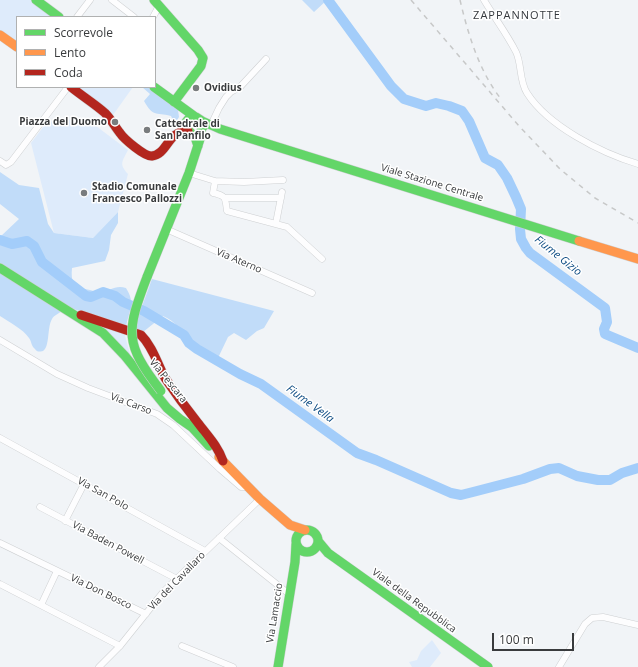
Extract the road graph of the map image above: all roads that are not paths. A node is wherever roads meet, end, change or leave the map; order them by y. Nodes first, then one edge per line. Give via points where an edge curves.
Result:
1 (36, 0) edge
2 (90, 0) edge
3 (112, 0) edge
4 (484, 0) edge
5 (157, 3) edge
6 (58, 16) edge
7 (78, 16) edge
8 (133, 16) edge
9 (153, 16) edge
10 (0, 34) edge
11 (16, 46) edge
12 (266, 59) dead end
13 (67, 88) edge
14 (72, 88) edge
15 (155, 88) edge
16 (177, 104) junction
17 (195, 126) junction
18 (215, 127) junction
19 (0, 161) edge
20 (638, 164) edge
21 (189, 173) junction
22 (283, 180) dead end
23 (215, 181) junction
24 (225, 198) junction
25 (276, 223) junction
26 (166, 229) junction
27 (322, 259) dead end
28 (638, 259) edge
29 (0, 268) edge
30 (312, 293) dead end
31 (67, 310) junction
32 (0, 340) edge
33 (193, 428) junction
34 (0, 438) edge
35 (223, 461) junction
36 (84, 484) junction
37 (248, 487) junction
38 (260, 499) junction
39 (40, 508) dead end
40 (65, 521) junction
41 (290, 525) junction
42 (305, 530) junction
43 (219, 538) junction
44 (318, 541) junction
45 (296, 542) junction
46 (0, 543) edge
47 (205, 551) junction
48 (310, 551) junction
49 (328, 553) junction
50 (295, 562) junction
51 (57, 571) junction
52 (177, 579) junction
53 (0, 584) edge
54 (289, 594) junction
55 (41, 605) junction
56 (146, 614) junction
57 (638, 625) edge
58 (120, 646) junction
59 (182, 646) dead end
60 (99, 667) edge
61 (233, 667) edge
62 (278, 667) edge
63 (488, 667) edge
64 (560, 667) edge

1 - 6 street
2 - 7 street
3 - 8 street
4 - 20 street via 517,53 527,92 537,104 553,120 582,141 610,155
5 - 9 street
5 - 16 street via 203,58 200,68
10 - 11 street
12 - 18 street via 226,97 219,108
13 - 19 street via 9,164
14 - 17 street via 109,116 121,135 149,157 158,154 177,133
15 - 16 street
16 - 17 street
17 - 18 street, Viale Stazione Centrale
17 - 21 street, Via Pescara via 198,148
18 - 28 street, Viale Stazione Centrale
21 - 23 street
21 - 26 street, Via Pescara
22 - 23 street
23 - 24 street via 213,193
24 - 25 street via 227,211
24 - 25 street via 282,195
25 - 27 street via 291,230
26 - 30 street, Via Aterno
26 - 33 street, Via Pescara, bridge via 132,317 131,336 138,360 144,370
29 - 31 street
31 - 33 street via 110,339 160,399 180,420
31 - 35 street via 143,337 166,378 214,444
32 - 37 street, Via Carso via 88,388 157,414 173,425 241,487
33 - 35 street, Via Pescara
34 - 36 street, Via San Polo
35 - 37 street, Via Pescara
36 - 40 street
36 - 47 street, Via San Polo
37 - 38 street, Via Pescara
38 - 41 street, Via Pescara
38 - 43 street, Via del Cavallaro
39 - 40 street, Via Baden Powell
40 - 52 street, Via Baden Powell
41 - 42 street, Via Pescara
41 - 45 street, Via Pescara
42 - 44 street via 314,533
42 - 45 street via 299,534
43 - 47 street, Via del Cavallaro
43 - 54 street
44 - 48 street via 317,546
44 - 49 street, Viale della Repubblica
45 - 48 street via 299,549
45 - 50 street, Via Lamaccio
46 - 51 street, Via Don Bosco
47 - 52 street, Via del Cavallaro
48 - 49 street, Viale della Repubblica
48 - 50 street via 301,555
49 - 63 street, Viale della Repubblica
50 - 54 street, Via Lamaccio
51 - 55 street
51 - 56 street, Via Don Bosco
52 - 56 street, Via del Cavallaro
53 - 55 street
54 - 62 street, Via Lamaccio
55 - 58 street
56 - 58 street, Via del Cavallaro
57 - 64 street via 602,617 592,618 585,624
58 - 60 street, Via del Cavallaro
59 - 61 street

